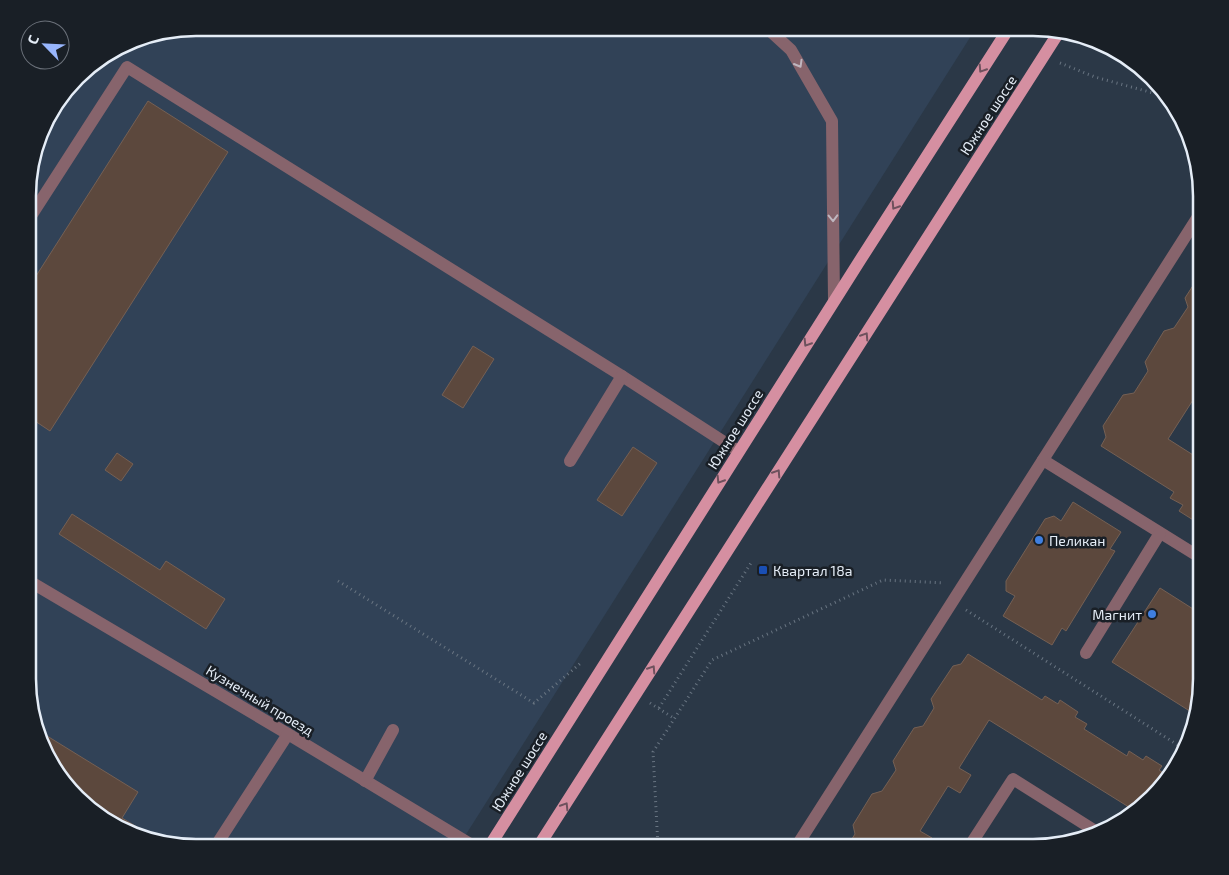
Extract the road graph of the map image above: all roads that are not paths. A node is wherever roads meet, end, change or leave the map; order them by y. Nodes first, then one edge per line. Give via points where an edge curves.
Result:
1 (776, 37) edge
2 (1003, 37) edge
3 (1055, 38) edge
4 (36, 208) edge
5 (1192, 226) edge
6 (834, 300) junction
7 (622, 376) junction
8 (738, 451) junction
9 (1043, 460) junction
10 (570, 461) dead end
11 (1160, 533) junction
12 (1192, 553) edge
13 (37, 586) edge
14 (1086, 653) dead end
15 (393, 730) dead end
16 (288, 734) junction
17 (365, 781) junction
18 (1090, 828) edge
19 (221, 838) edge
20 (461, 838) edge
21 (494, 838) edge
22 (543, 838) edge
23 (801, 839) edge
24 (975, 839) edge

1 -> 6 street via 791,50 832,121
2 -> 6 main road, Южное шоссе
22 -> 3 main road, Южное шоссе
4 - 7 street via 127,67
5 - 9 street
6 -> 8 main road, Южное шоссе
7 - 8 street
7 - 10 street
8 -> 21 main road, Южное шоссе
9 - 11 street
9 - 23 street
11 - 12 street
11 - 14 street
13 - 16 street, Кузнечный проезд
15 - 17 street
16 - 17 street, Кузнечный проезд
16 - 19 street
17 - 20 street, Кузнечный проезд
18 - 24 street via 1013,779

